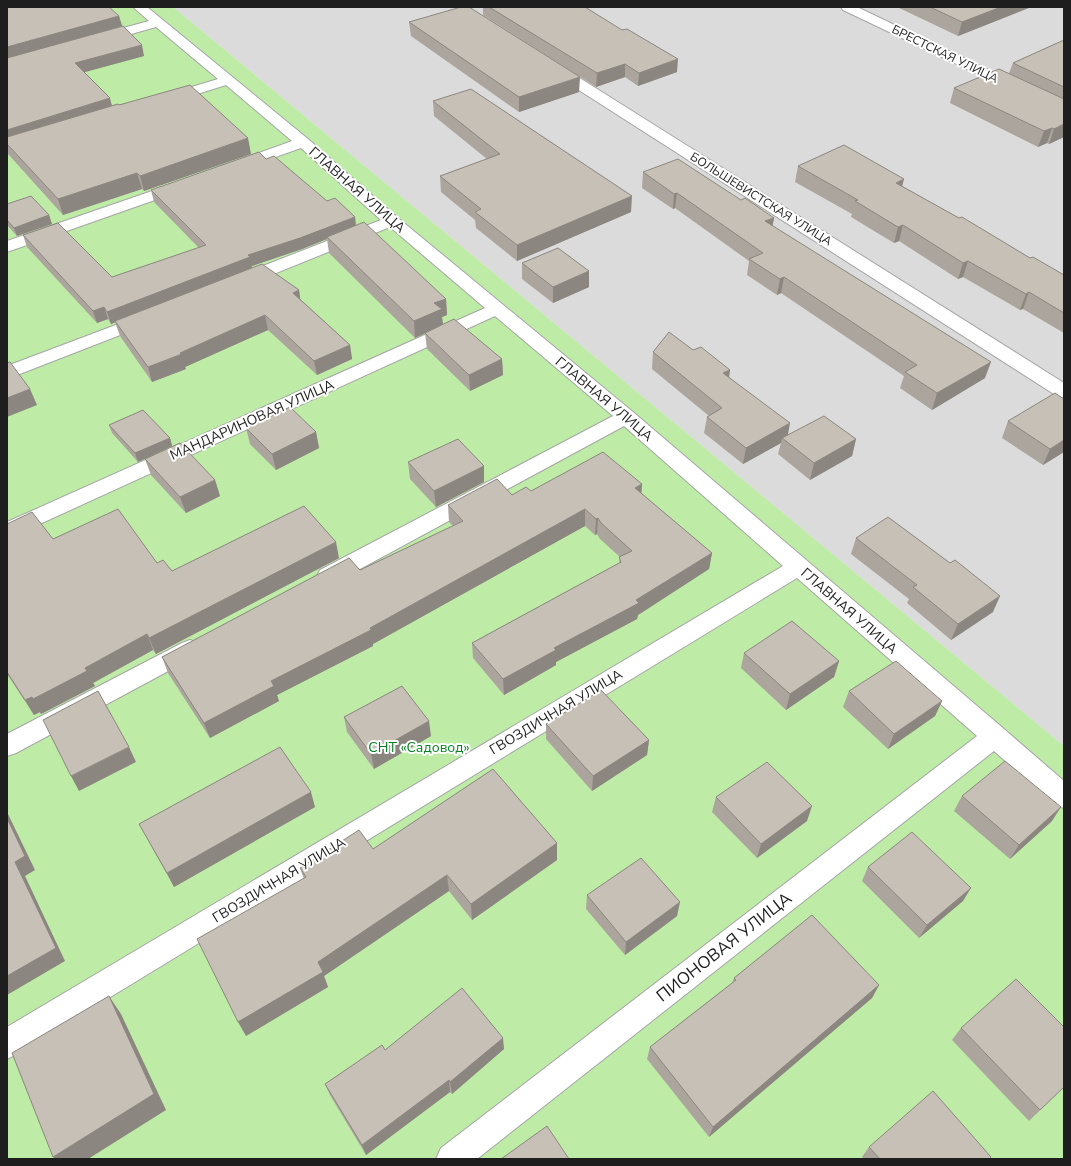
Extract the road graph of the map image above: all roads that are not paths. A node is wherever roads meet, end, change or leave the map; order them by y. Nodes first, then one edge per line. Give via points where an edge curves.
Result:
1 (139, 7) edge
2 (847, 7) edge
3 (157, 23) junction
4 (90, 42) edge
5 (539, 58) edge
6 (228, 80) junction
7 (155, 103) edge
8 (1064, 111) edge
9 (303, 142) junction
10 (222, 171) edge
11 (192, 182) edge
12 (392, 221) junction
13 (7, 247) edge
14 (229, 286) edge
15 (496, 309) junction
16 (162, 312) edge
17 (7, 373) edge
18 (1064, 392) edge
19 (626, 417) junction
20 (7, 531) edge
21 (798, 567) junction
22 (310, 585) edge
23 (204, 641) edge
24 (995, 736) junction
25 (7, 746) edge
26 (1064, 797) edge
27 (7, 1044) edge
28 (452, 1159) edge

1 - 3 street, ГЛАВНАЯ УЛИЦА
2 - 8 street, БРЕСТСКАЯ УЛИЦА
3 - 4 street
3 - 6 street, ГЛАВНАЯ УЛИЦА
5 - 18 street, БОЛЬШЕВИСТСКАЯ УЛИЦА
6 - 7 street
6 - 9 street, ГЛАВНАЯ УЛИЦА
9 - 10 street
9 - 12 street, ГЛАВНАЯ УЛИЦА
11 - 13 street
12 - 14 street
12 - 15 street, ГЛАВНАЯ УЛИЦА
15 - 19 street, ГЛАВНАЯ УЛИЦА
15 - 20 street, МАНДАРИНОВАЯ УЛИЦА
16 - 17 street
19 - 21 street, ГЛАВНАЯ УЛИЦА
19 - 22 street
21 - 24 street, ГЛАВНАЯ УЛИЦА
21 - 27 street, ГВОЗДИЧНАЯ УЛИЦА
23 - 25 street
24 - 26 street, ГЛАВНАЯ УЛИЦА
24 - 28 street, ПИОНОВАЯ УЛИЦА

